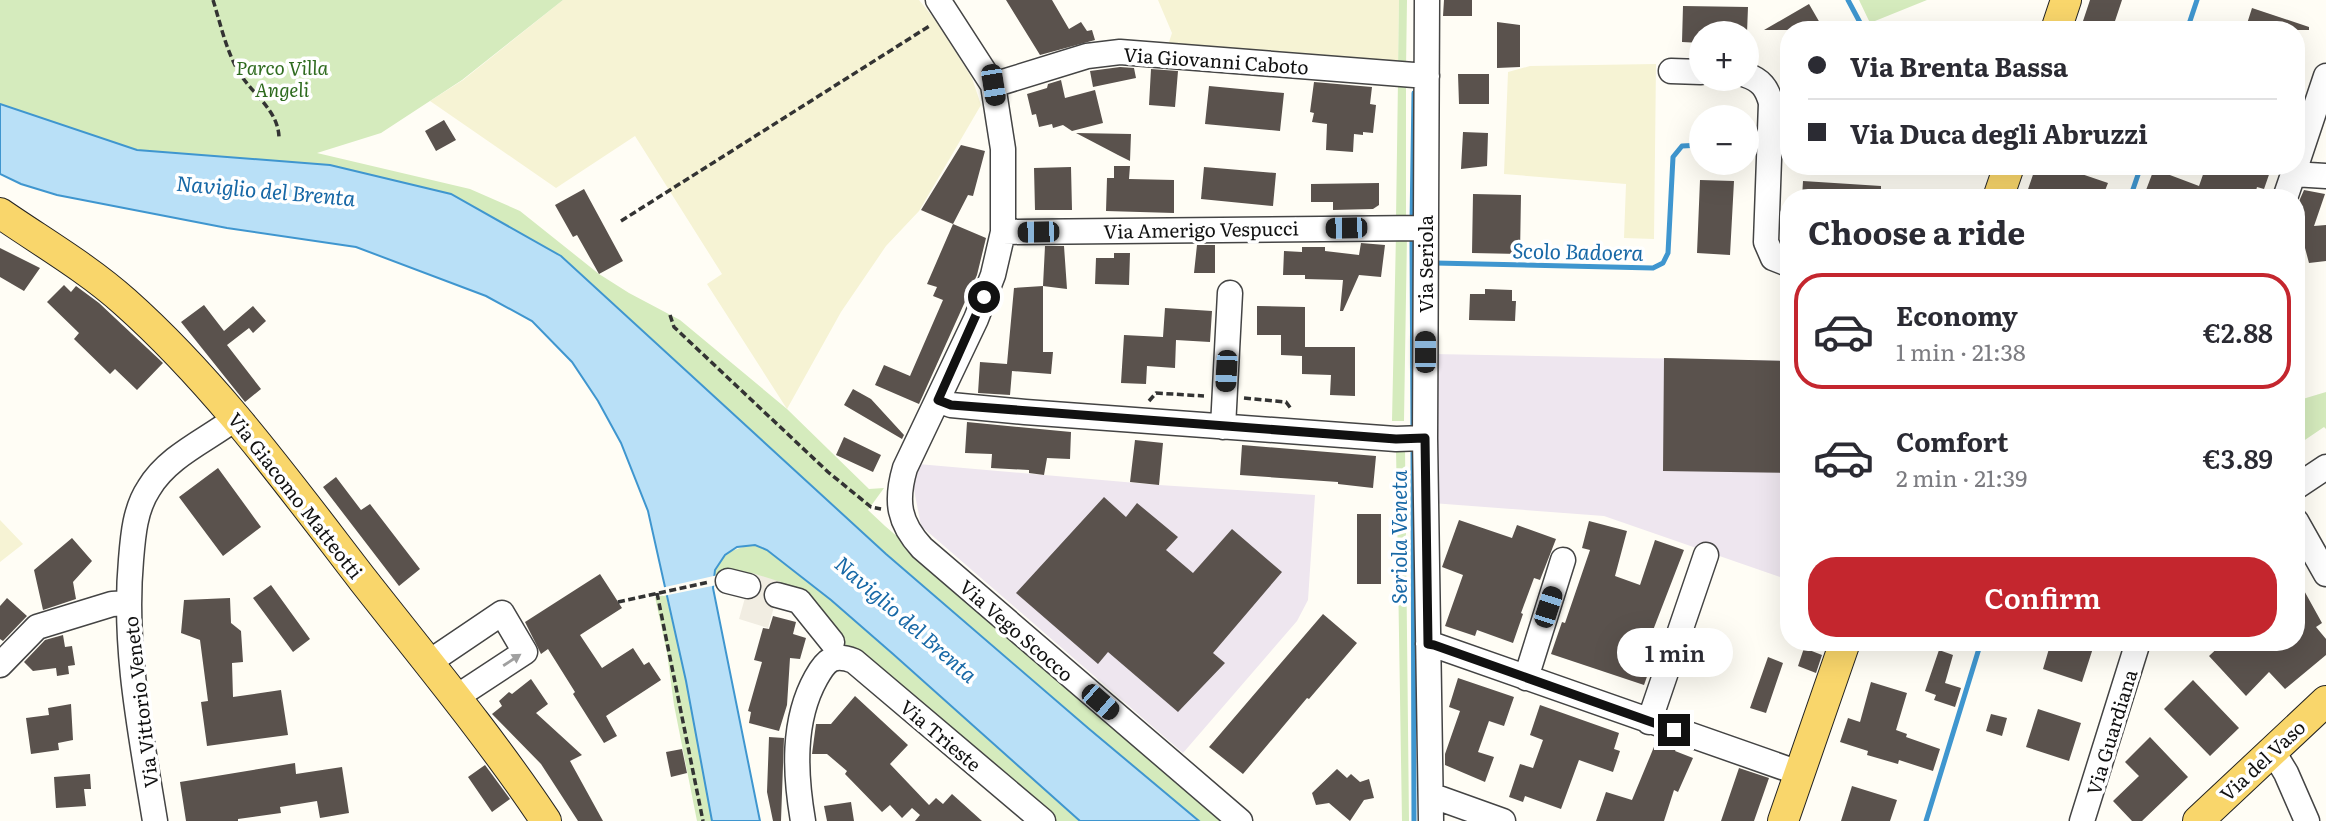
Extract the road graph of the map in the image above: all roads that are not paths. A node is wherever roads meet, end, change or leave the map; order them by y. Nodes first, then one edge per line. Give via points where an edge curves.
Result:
1 (1427, 0) edge
2 (2066, 0) edge
3 (943, 8) edge
4 (2059, 21) edge
5 (1671, 71) dead end
6 (1689, 72) edge
7 (1417, 75) junction
8 (2326, 76) edge
9 (1759, 80) edge
10 (993, 85) junction
11 (2305, 139) edge
12 (2305, 172) edge
13 (2326, 177) edge
14 (0, 213) edge
15 (1414, 227) junction
16 (1003, 232) junction
17 (1780, 261) edge
18 (1230, 293) dead end
19 (938, 400) junction
20 (236, 418) junction
21 (1223, 427) junction
22 (1413, 438) junction
23 (2326, 467) edge
24 (2305, 481) edge
25 (2305, 537) edge
26 (1706, 555) dead end
27 (1563, 560) dead end
28 (2326, 574) edge
29 (777, 595) dead end
30 (129, 603) junction
31 (1428, 644) junction
32 (834, 650) junction
33 (1842, 651) edge
34 (2134, 651) edge
35 (428, 663) junction
36 (0, 665) edge
37 (1526, 678) junction
38 (455, 698) junction
39 (2326, 701) edge
40 (1649, 722) junction
41 (2272, 750) junction
42 (1799, 773) junction
43 (1431, 809) edge
44 (155, 821) edge
45 (546, 821) edge
46 (803, 821) edge
47 (1042, 821) edge
48 (1240, 821) edge
49 (1503, 821) edge
50 (1783, 821) edge
51 (2082, 821) edge
52 (2198, 821) edge
53 (2307, 821) edge

1 - 7 street, Via Seriola
2 - 4 main road
3 - 10 street
5 - 6 street
7 - 10 street, Via Giovanni Caboto via 1120,52 1087,56
7 - 15 street, Via Seriola
8 - 11 street
9 - 17 street via 1771,103 1766,242 1773,258
10 - 16 street via 1003,149
12 - 13 street
14 - 20 main road, Via Giacomo Matteotti via 127,303
15 - 16 street, Via Amerigo Vespucci
15 - 22 street, Via Seriola
16 - 19 street via 976,319
18 - 21 street
19 - 21 street via 951,405
19 - 48 street, Via Vego Scocco via 900,486 900,511 911,536
20 - 30 street, Via Vittorio Veneto via 169,464 148,488 134,528
20 - 35 main road, Via Giacomo Matteotti
21 - 22 street
22 - 31 street, Via Seriola
23 - 24 street
25 - 28 street
26 - 40 street
27 - 37 street
29 - 32 street via 799,601
30 - 36 street via 37,626
30 - 44 street, Via Vittorio Veneto via 133,678
31 - 37 street
31 - 43 street, Via Seriola
32 - 46 street via 810,688 799,729 797,765
32 - 47 street, Via Trieste
33 - 42 main road
34 - 51 street, Via Guardiana
35 - 38 main road, Via Giacomo Matteotti
38 -> 35 street via 525,652 502,613
37 - 40 street
38 - 45 main road, Via Giacomo Matteotti
39 - 41 main road, Via del Vaso
40 - 42 street
41 - 52 main road, Via del Vaso
41 - 53 street
42 - 50 main road
43 - 49 street via 1436,797

